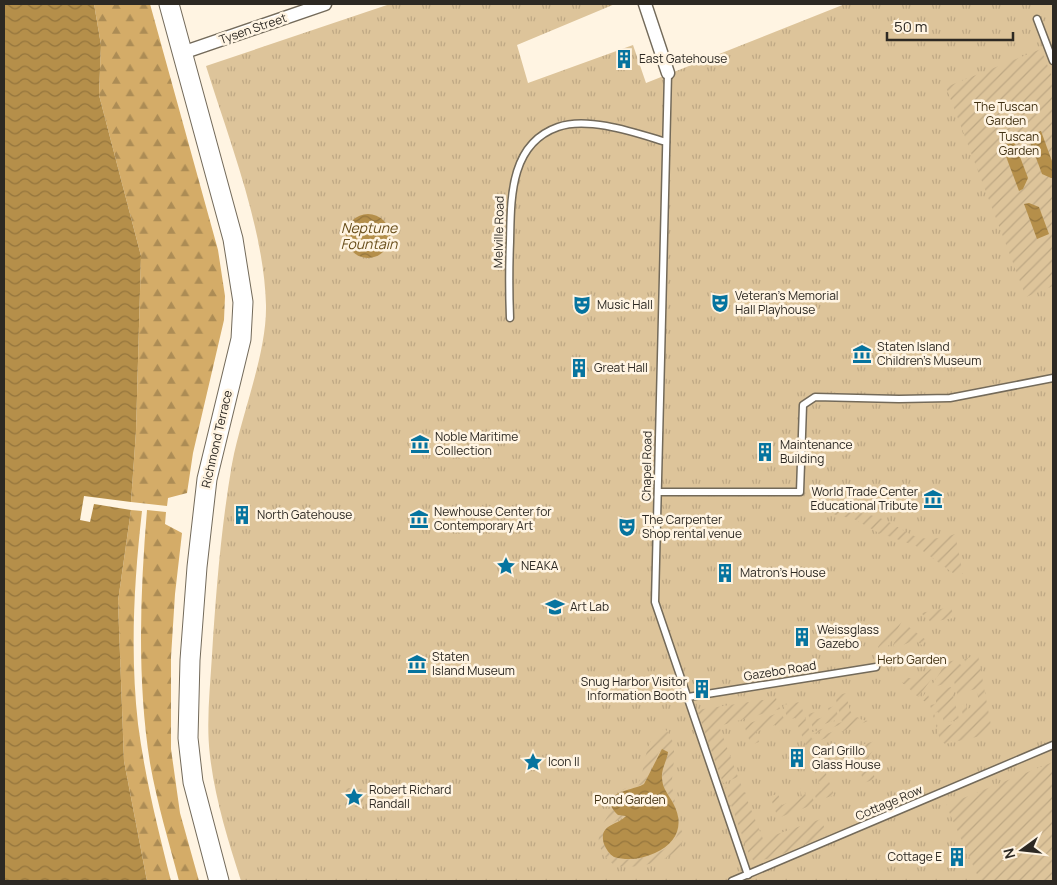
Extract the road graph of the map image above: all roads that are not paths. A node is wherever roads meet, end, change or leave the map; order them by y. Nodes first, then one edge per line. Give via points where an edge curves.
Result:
1 (169, 4) edge
2 (325, 4) edge
3 (645, 4) edge
4 (1037, 19) dead end
5 (182, 53) junction
6 (1053, 61) edge
7 (668, 73) joint
8 (666, 142) junction
9 (510, 318) dead end
10 (1053, 378) edge
11 (658, 492) junction
12 (876, 667) dead end
13 (688, 697) junction
14 (1053, 745) edge
15 (748, 874) junction
16 (219, 881) edge
17 (732, 881) edge

1 - 5 main road, Richmond Terrace
2 - 5 street, Tysen Street
3 - 7 street
4 - 6 lane
5 - 16 main road, Richmond Terrace via 233,239 243,302 241,339 207,479 195,586 188,697 193,782
7 - 8 lane, Chapel Road
8 - 9 lane, Melville Road via 626,130 574,124 558,126 532,144 523,156 511,192
8 - 11 lane, Chapel Road
10 - 11 lane via 950,398 815,397 803,405 800,492
11 - 13 lane, Chapel Road via 655,602
12 - 13 lane, Gazebo Road
13 - 15 lane, Chapel Road
14 - 15 lane, Cottage Row
15 - 17 lane, Cottage Row

